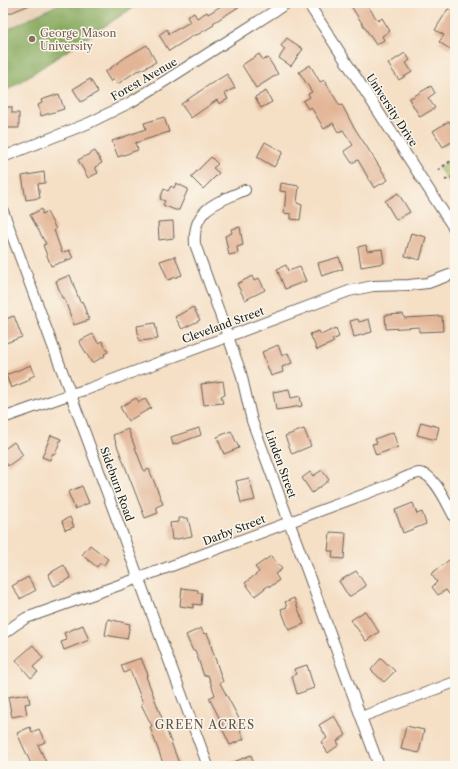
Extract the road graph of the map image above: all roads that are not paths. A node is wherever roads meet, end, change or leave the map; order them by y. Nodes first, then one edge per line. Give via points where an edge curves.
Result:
1 (287, 3) edge
2 (308, 3) edge
3 (3, 157) edge
4 (245, 190) dead end
5 (3, 211) edge
6 (455, 230) edge
7 (7, 232) edge
8 (455, 273) edge
9 (229, 335) junction
10 (71, 394) junction
11 (3, 418) edge
12 (455, 518) edge
13 (289, 521) junction
14 (139, 578) junction
15 (3, 634) edge
16 (455, 682) edge
17 (361, 717) junction
18 (208, 766) edge
19 (379, 766) edge

1 - 3 street, Forest Avenue via 131,102 89,123
2 - 6 street, University Drive
4 - 9 street, Linden Street via 206,209 200,216 194,234 195,244
5 - 7 street, Sideburn Road
7 - 10 street, Sideburn Road
8 - 9 street, Cleveland Street via 428,283 373,286 349,291
9 - 10 street, Cleveland Street
9 - 13 street, Linden Street via 252,421
10 - 11 street, Cleveland Street
10 - 14 street, Sideburn Road
12 - 13 street, Darby Street via 434,482 428,476 418,473
13 - 14 street, Darby Street
13 - 17 street, Linden Street
14 - 15 street, Darby Street via 26,618
14 - 18 street, Sideburn Road
16 - 17 street
17 - 19 street, Linden Street

